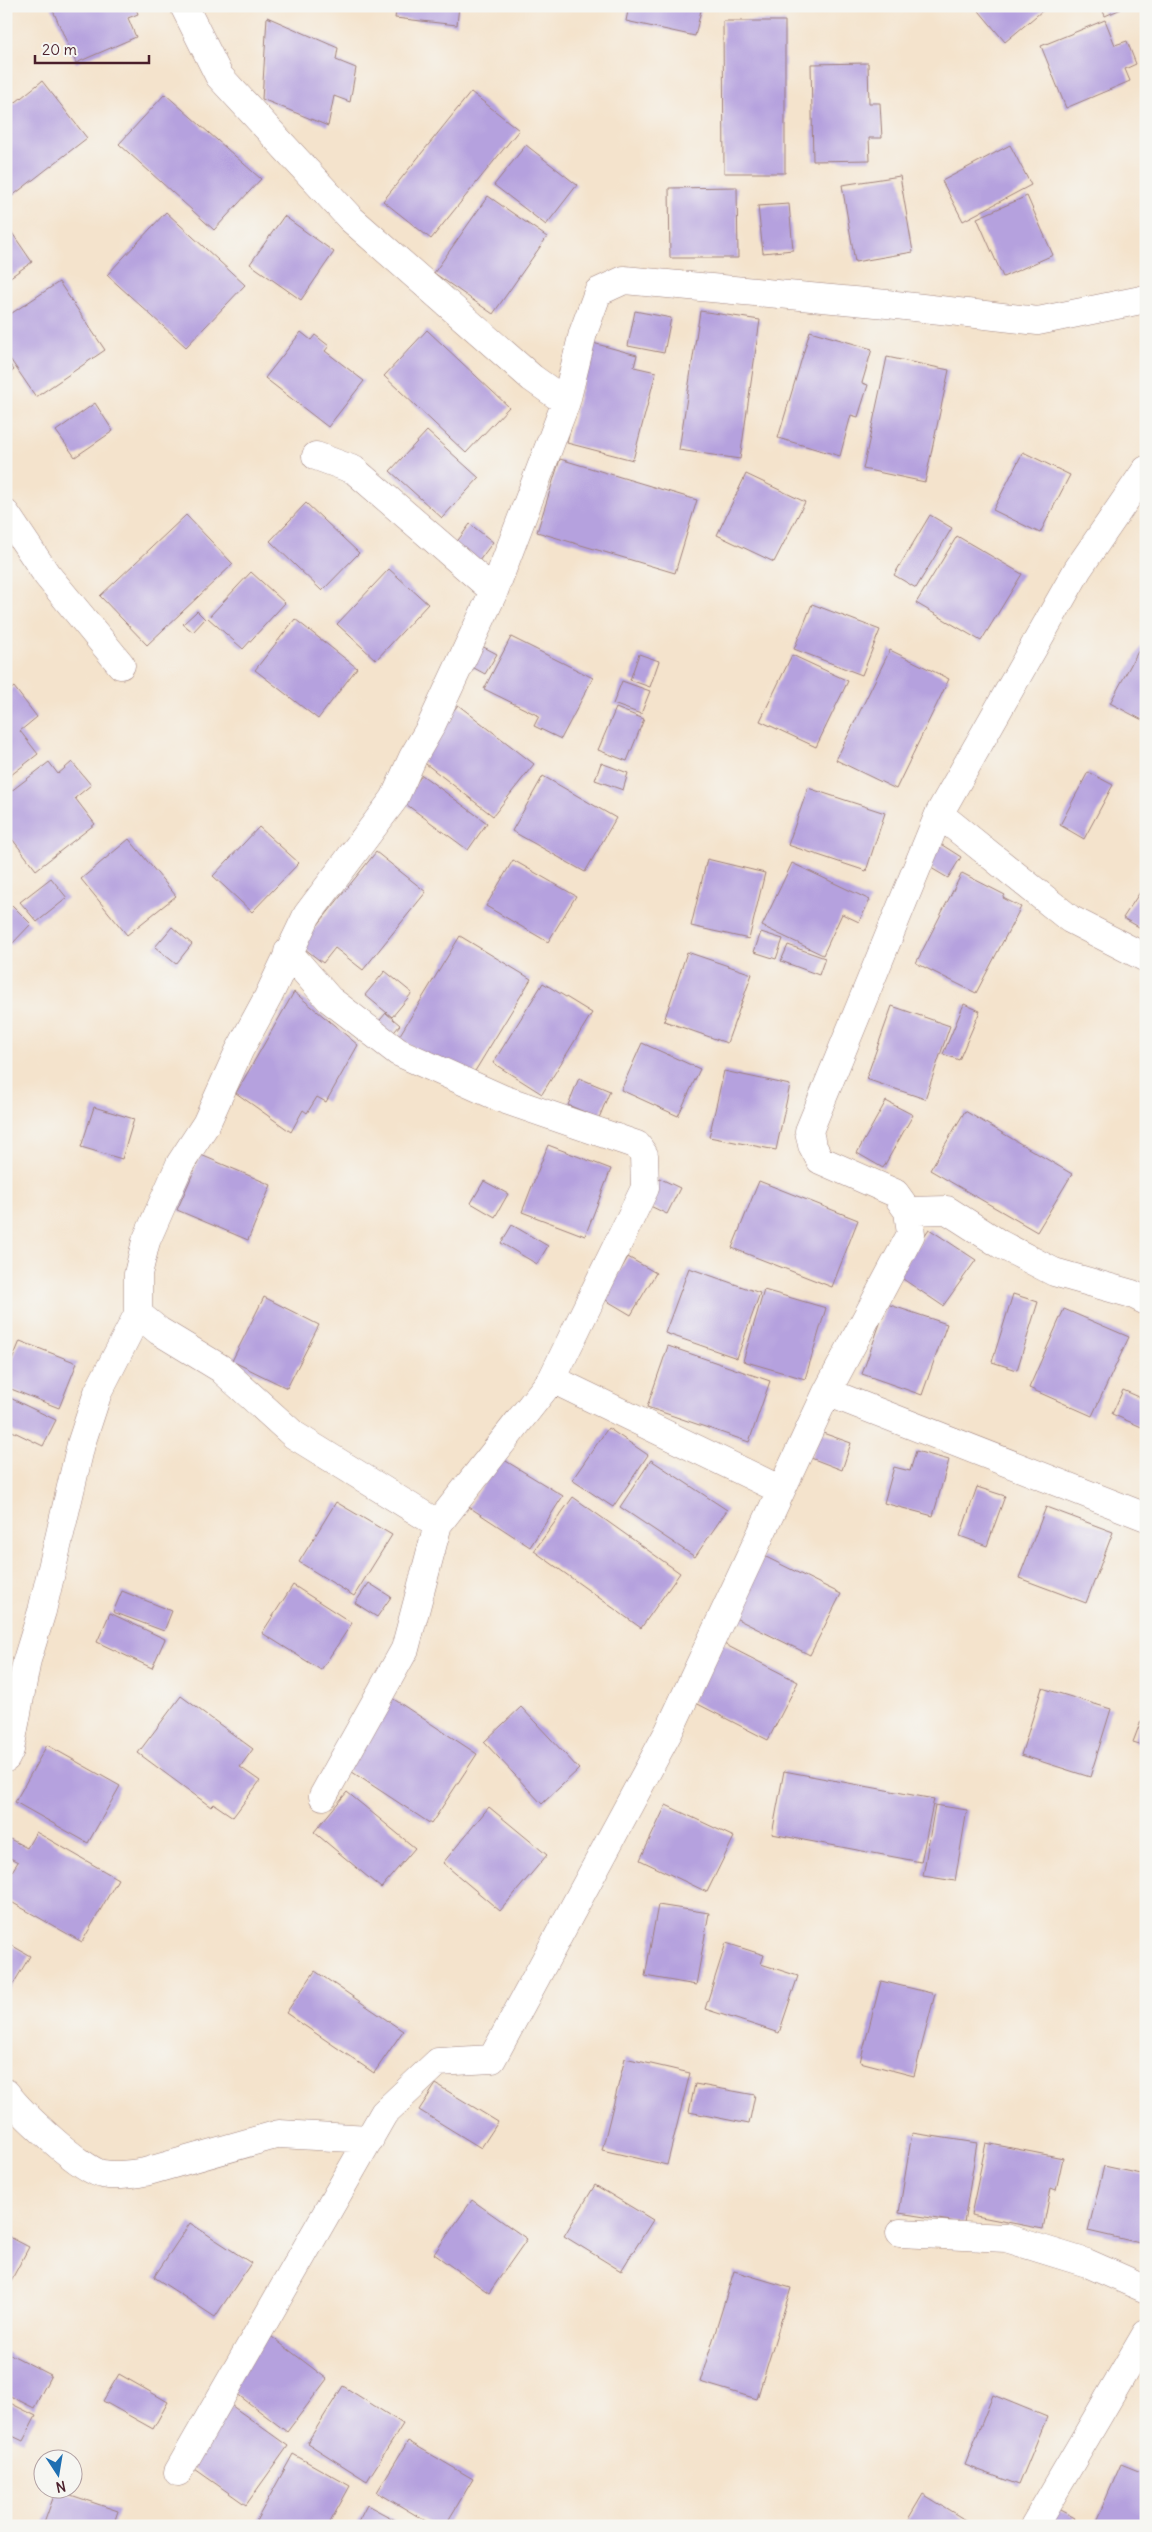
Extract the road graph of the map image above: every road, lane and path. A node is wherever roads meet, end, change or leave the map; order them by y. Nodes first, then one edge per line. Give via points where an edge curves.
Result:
1 (184, 6) edge
2 (1146, 299) edge
3 (566, 402) junction
4 (316, 456) dead end
5 (1146, 470) edge
6 (6, 514) edge
7 (494, 591) junction
8 (121, 665) dead end
9 (939, 814) junction
10 (288, 952) junction
11 (1146, 958) edge
12 (908, 1211) junction
13 (1146, 1301) edge
14 (138, 1314) junction
15 (552, 1379) junction
16 (826, 1392) junction
17 (781, 1490) junction
18 (1146, 1517) edge
19 (438, 1524) junction
20 (6, 1758) edge
21 (323, 1796) dead end
22 (6, 2093) edge
23 (370, 2139) junction
24 (900, 2233) dead end
25 (1146, 2289) edge
26 (1146, 2334) edge
27 (178, 2472) dead end
28 (1034, 2526) edge

1 - 3 street via 220,76 350,218 532,378
2 - 3 street via 1038,321 624,280 598,292 583,333
3 - 7 street
4 - 7 street via 354,470
5 - 9 street via 1078,569
6 - 8 street via 47,574
7 - 10 street via 394,798 307,914
9 - 11 street via 1070,919
9 - 12 street via 809,1131 820,1160 895,1193
10 - 14 street via 206,1124 180,1164 146,1241 138,1274
10 - 15 street via 328,999 398,1052 503,1099 637,1145 644,1155 645,1188
12 - 13 street via 947,1210 1000,1244 1054,1272
12 - 16 street via 911,1234
14 - 19 street via 159,1331 220,1368 294,1435
14 - 20 street via 98,1392 81,1444
15 - 17 street
15 - 19 street
16 - 17 street
16 - 18 street
17 - 23 street via 669,1731 492,2060 438,2062 384,2113
19 - 21 street via 405,1649
22 - 23 street via 20,2112 83,2164 101,2174 145,2172 279,2134
23 - 27 street
24 - 25 street via 1006,2238 1087,2263
26 - 28 street

